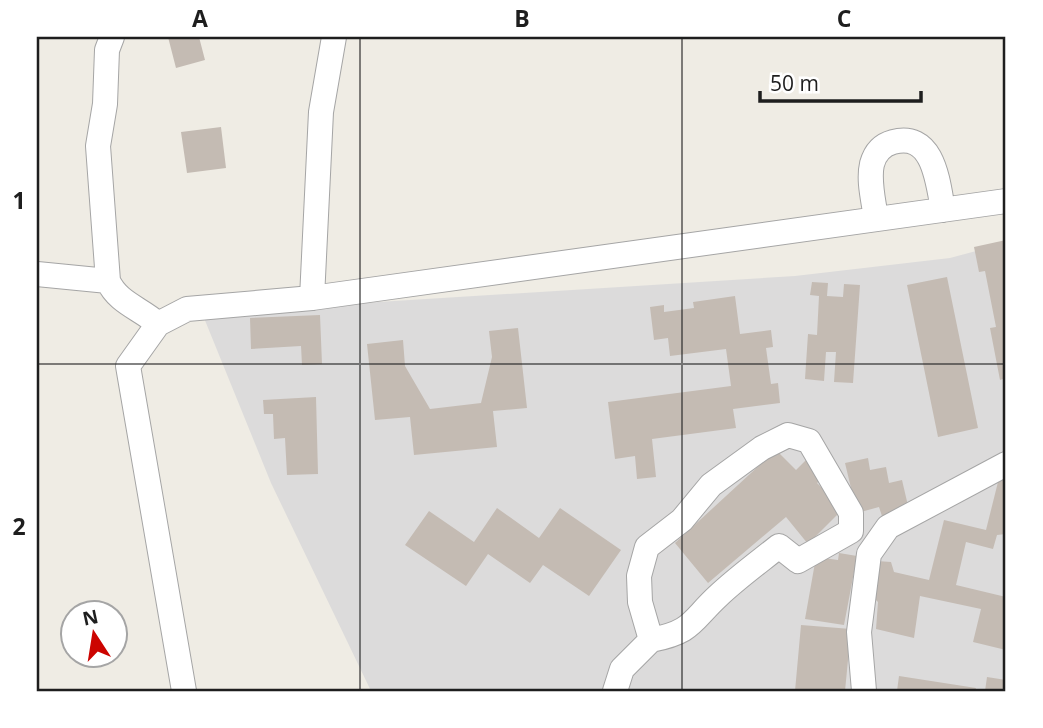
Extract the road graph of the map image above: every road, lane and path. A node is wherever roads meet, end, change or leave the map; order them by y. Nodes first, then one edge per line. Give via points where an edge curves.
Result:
1 (111, 37) edge
2 (334, 37) edge
3 (1006, 201) edge
4 (943, 210) junction
5 (876, 219) junction
6 (37, 274) edge
7 (108, 281) junction
8 (312, 298) junction
9 (158, 324) junction
10 (1006, 464) edge
11 (651, 640) junction
12 (184, 691) edge
13 (615, 691) edge
14 (864, 691) edge

1 - 7 street via 98,146
2 - 8 street via 321,112
3 - 4 street
4 - 5 street
4 - 5 street via 930,157 920,146 896,141 877,152 872,166
5 - 8 street
6 - 7 street
7 - 9 street via 115,296
8 - 9 street via 187,309
9 - 12 street via 128,366
10 - 14 street via 888,527 869,554 859,632
11 - 11 street via 640,602 639,576 647,547 682,520 711,485 762,448 788,435 808,441 851,513 851,531 798,561 779,546 716,597 701,617 675,635
11 - 13 street via 622,669

